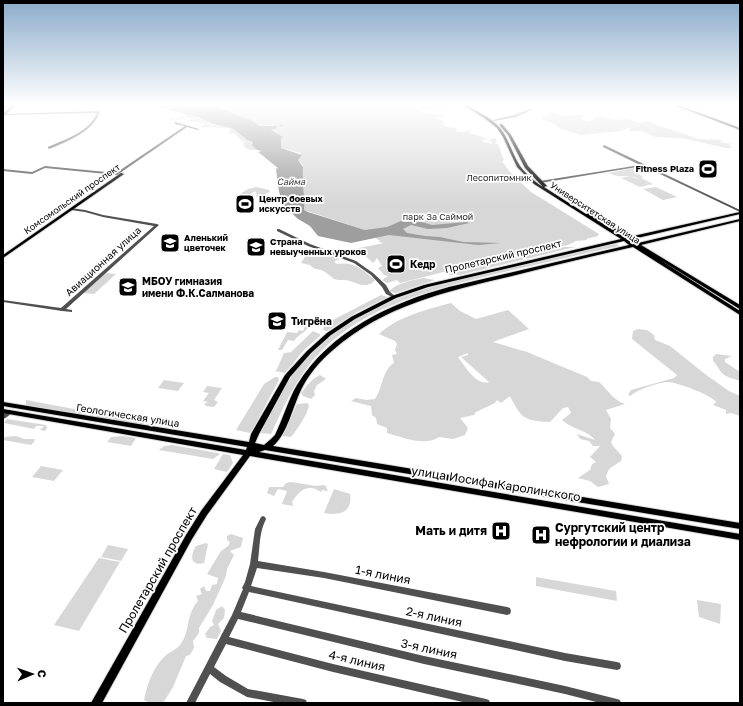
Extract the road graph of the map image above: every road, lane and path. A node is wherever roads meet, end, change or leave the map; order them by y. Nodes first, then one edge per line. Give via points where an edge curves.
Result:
1 (68, 138) edge
2 (173, 138) edge
3 (505, 138) edge
4 (511, 138) edge
5 (604, 146) dead end
6 (49, 148) dead end
7 (643, 165) junction
8 (3, 170) edge
9 (120, 174) junction
10 (540, 182) junction
11 (72, 209) junction
12 (740, 212) edge
13 (740, 220) edge
14 (42, 228) junction
15 (278, 230) dead end
16 (628, 238) junction
17 (622, 240) junction
18 (638, 244) junction
19 (631, 245) junction
20 (3, 252) edge
21 (3, 257) edge
22 (394, 297) junction
23 (3, 301) edge
24 (740, 307) edge
25 (62, 310) junction
26 (70, 311) dead end
27 (740, 313) edge
28 (3, 404) edge
29 (5, 413) edge
30 (250, 444) junction
31 (266, 446) junction
32 (248, 454) junction
33 (263, 519) dead end
34 (740, 526) edge
35 (740, 537) edge
36 (254, 564) junction
37 (246, 588) junction
38 (508, 611) dead end
39 (237, 615) junction
40 (224, 640) junction
41 (618, 666) dead end
42 (209, 668) junction
43 (96, 703) edge
44 (190, 703) edge
45 (303, 703) edge
46 (486, 703) edge
47 (617, 703) edge

1 - 6 street
2 - 9 street, Комсомольский проспект
3 - 17 main road, Университетская улица via 519,167 535,183
4 - 10 main road, Университетская улица via 526,167
5 - 7 street
7 - 10 street
7 - 12 street
8 - 9 street via 32,173 45,167
9 - 11 main road, Комсомольский проспект
9 - 14 main road, Комсомольский проспект
10 - 16 main road, Университетская улица
11 - 14 main road, Комсомольский проспект
11 - 25 street, Авиационная улица via 157,225
12 - 16 main road, Пролетарский проспект
13 - 18 main road, Пролетарский проспект
14 - 20 main road, Комсомольский проспект
14 - 21 main road, Комсомольский проспект
15 - 22 street via 355,262 372,274
16 - 17 main road, Пролетарский проспект
16 - 18 main road, Университетская улица
17 - 19 main road, Университетская улица
17 - 22 main road, Пролетарский проспект via 450,280
18 - 19 main road, Пролетарский проспект
18 - 24 main road, Университетская улица
19 - 27 main road, Университетская улица
19 - 31 main road, Пролетарский проспект via 425,295 381,314 340,341 313,368 293,399 276,437
22 - 30 main road, Пролетарский проспект via 353,318 329,334 309,352 287,376
23 - 25 street
25 - 26 street
28 - 30 main road, Геологическая улица
29 - 32 main road, Геологическая улица
30 - 31 main road, улица Иосифа Каролинского
30 - 32 main road, Пролетарский проспект
31 - 32 main road, Пролетарский проспект
31 - 34 main road, улица Иосифа Каролинского
32 - 35 main road, улица Иосифа Каролинского
32 - 43 main road, Пролетарский проспект via 189,537
33 - 36 street via 258,527
36 - 37 street
36 - 38 street, 1-я линия
37 - 39 street
37 - 41 street, 2-я линия
39 - 40 street
39 - 47 street, 3-я линия
40 - 42 street
40 - 46 street, 4-я линия
42 - 44 street
42 - 45 street via 247,693

